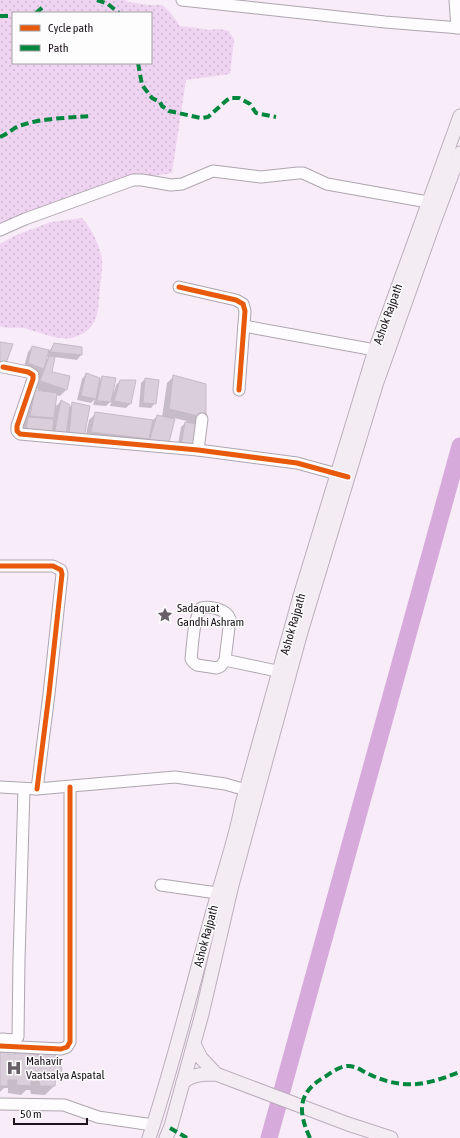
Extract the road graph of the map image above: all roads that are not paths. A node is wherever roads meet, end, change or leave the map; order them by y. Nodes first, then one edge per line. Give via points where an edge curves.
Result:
1 (182, 0) edge
2 (455, 0) edge
3 (458, 28) edge
4 (460, 116) edge
5 (460, 153) edge
6 (428, 202) junction
7 (0, 230) edge
8 (179, 287) dead end
9 (244, 326) junction
10 (381, 353) junction
11 (3, 367) dead end
12 (239, 390) dead end
13 (202, 419) dead end
14 (198, 450) junction
15 (343, 476) junction
16 (0, 566) edge
17 (225, 660) junction
18 (284, 673) junction
19 (0, 787) edge
20 (70, 787) junction
21 (24, 789) junction
22 (36, 790) junction
23 (252, 792) junction
24 (161, 885) dead end
25 (217, 893) junction
26 (0, 1039) edge
27 (194, 1044) junction
28 (0, 1046) edge
29 (216, 1074) junction
30 (183, 1082) junction
31 (0, 1104) edge
32 (154, 1125) junction
33 (149, 1138) edge
34 (166, 1138) edge
35 (391, 1138) edge

1 - 3 street
2 - 3 street
4 - 6 main road, Ashok Rajpath
5 - 10 main road, Ashok Rajpath
6 - 7 street via 327,184 303,173 261,177 213,172 182,184 133,180
6 - 10 main road, Ashok Rajpath
8 - 9 street via 241,302 245,311
9 - 10 street
9 - 12 street
10 - 15 main road, Ashok Rajpath
11 - 14 street via 33,375 17,426 20,434
13 - 14 street
14 - 15 street via 297,463
15 - 18 main road, Ashok Rajpath
16 - 22 street via 53,566 61,570 62,574
17 - 17 street via 217,668 196,665 191,659 201,608 216,609 229,614
17 - 18 street
18 - 23 main road, Ashok Rajpath
19 - 21 street
20 - 22 street
20 - 23 street via 175,777 225,784
20 - 28 street via 70,1042 67,1047 61,1049
21 - 22 street
21 - 26 street via 18,1038
23 - 25 main road, Ashok Rajpath via 242,804
23 - 27 main road, Ashok Rajpath
24 - 25 street
25 - 32 main road, Ashok Rajpath
27 - 29 main road via 201,1058
27 - 30 main road, Ashok Rajpath
29 - 30 main road via 198,1074
29 - 35 main road
30 - 34 main road, Ashok Rajpath
31 - 32 street via 64,1105 98,1117
32 - 33 main road, Ashok Rajpath

